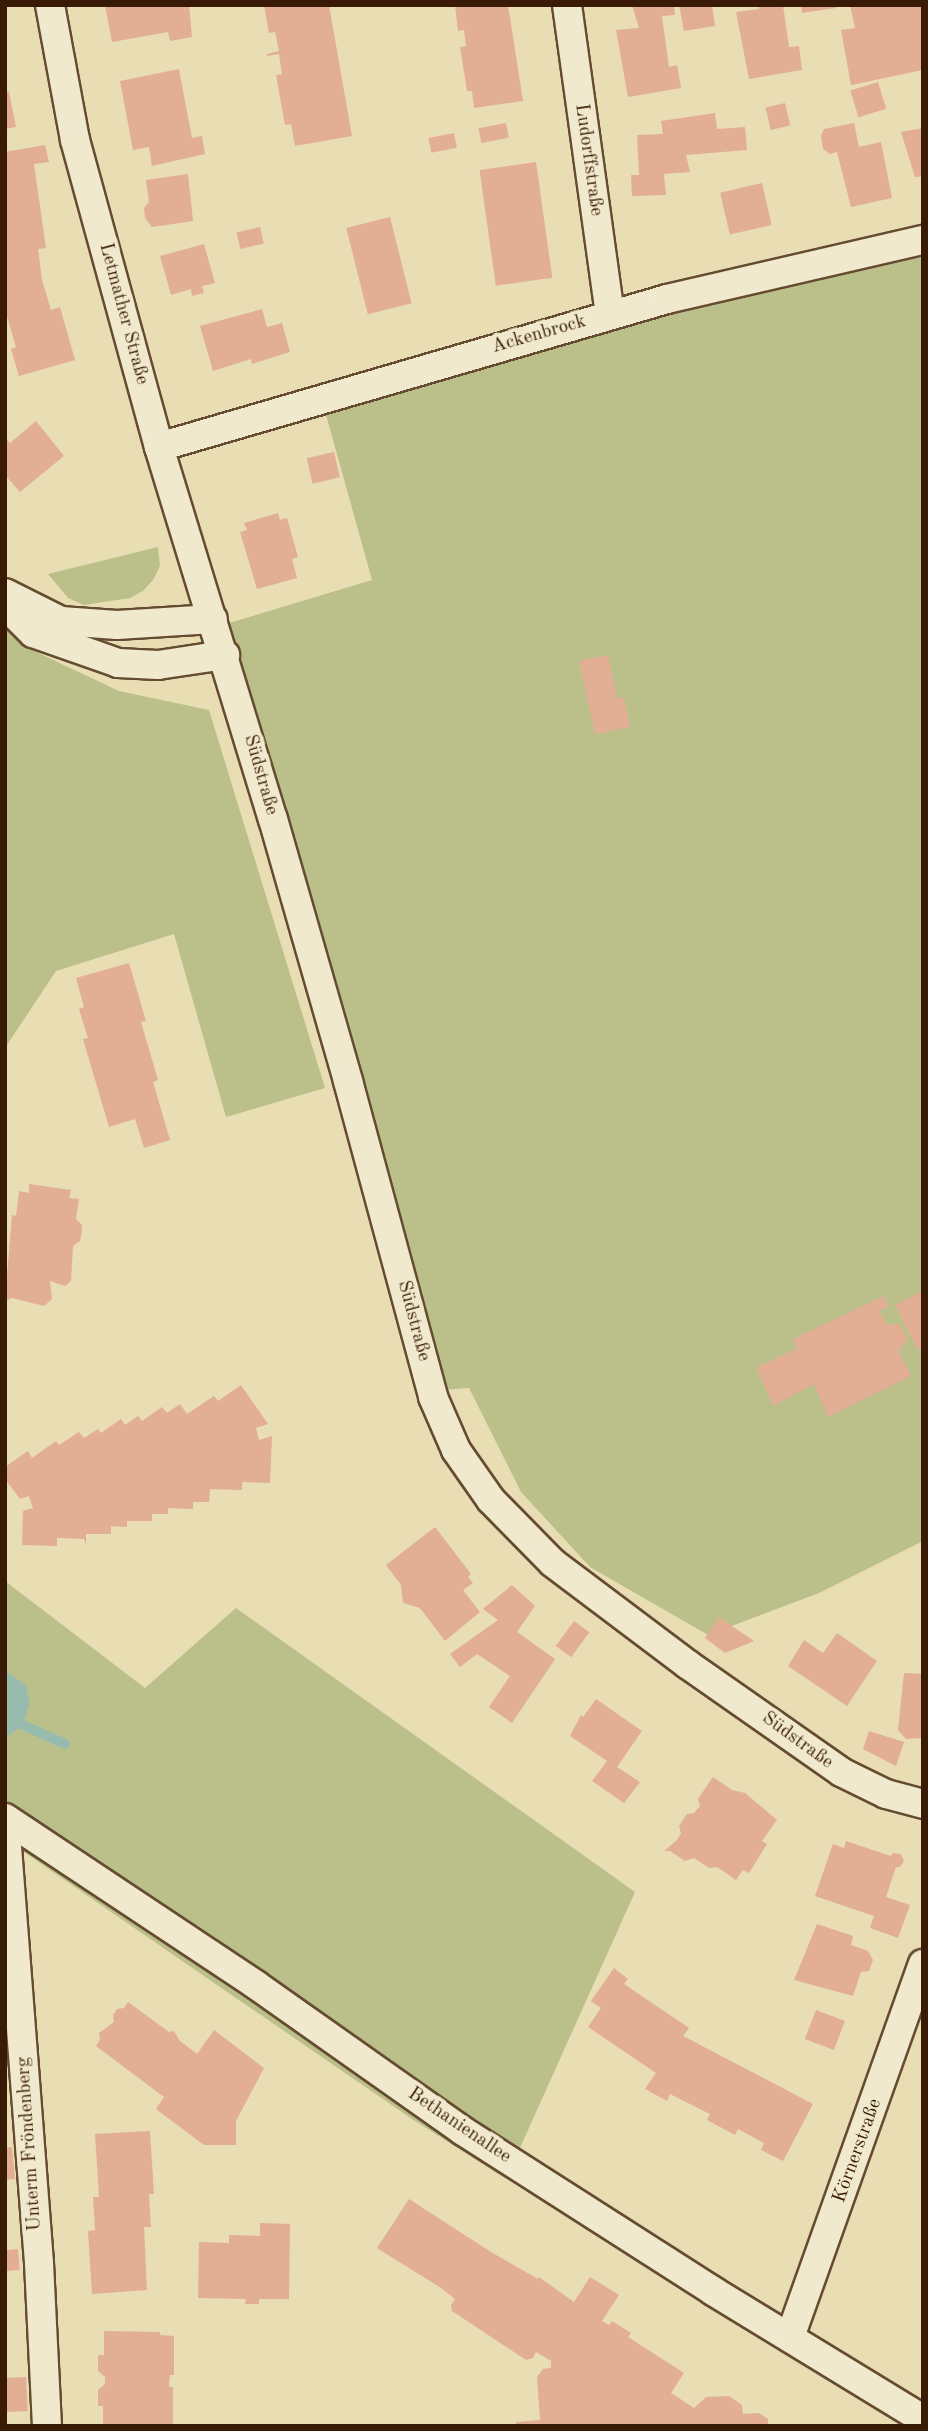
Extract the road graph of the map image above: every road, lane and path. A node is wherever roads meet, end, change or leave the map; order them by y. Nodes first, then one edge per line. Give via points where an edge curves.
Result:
1 (50, 5) edge
2 (567, 5) edge
3 (923, 240) edge
4 (610, 315) junction
5 (159, 447) junction
6 (5, 593) edge
7 (5, 605) edge
8 (213, 619) junction
9 (225, 655) junction
10 (923, 1804) edge
11 (5, 1820) edge
12 (923, 1964) edge
13 (790, 2337) junction
14 (923, 2419) edge
15 (47, 2426) edge

1 - 5 street, Letmather Straße via 75,140
2 - 4 street, Ludorffstraße
3 - 4 street, Ackenbrock
4 - 5 street, Ackenbrock
5 - 8 street, Letmather Straße
6 - 8 street via 61,621 117,625
7 - 9 street via 33,633 118,663 158,666
8 - 9 street, Südstraße
9 - 10 street, Südstraße via 433,1397 456,1450 491,1500 553,1563 841,1772 886,1794
11 - 13 street, Bethanienallee via 256,1985 463,2131
11 - 15 street, Unterm Fröndenberg
12 - 13 street, Körnerstraße
13 - 14 street, Bethanienallee

